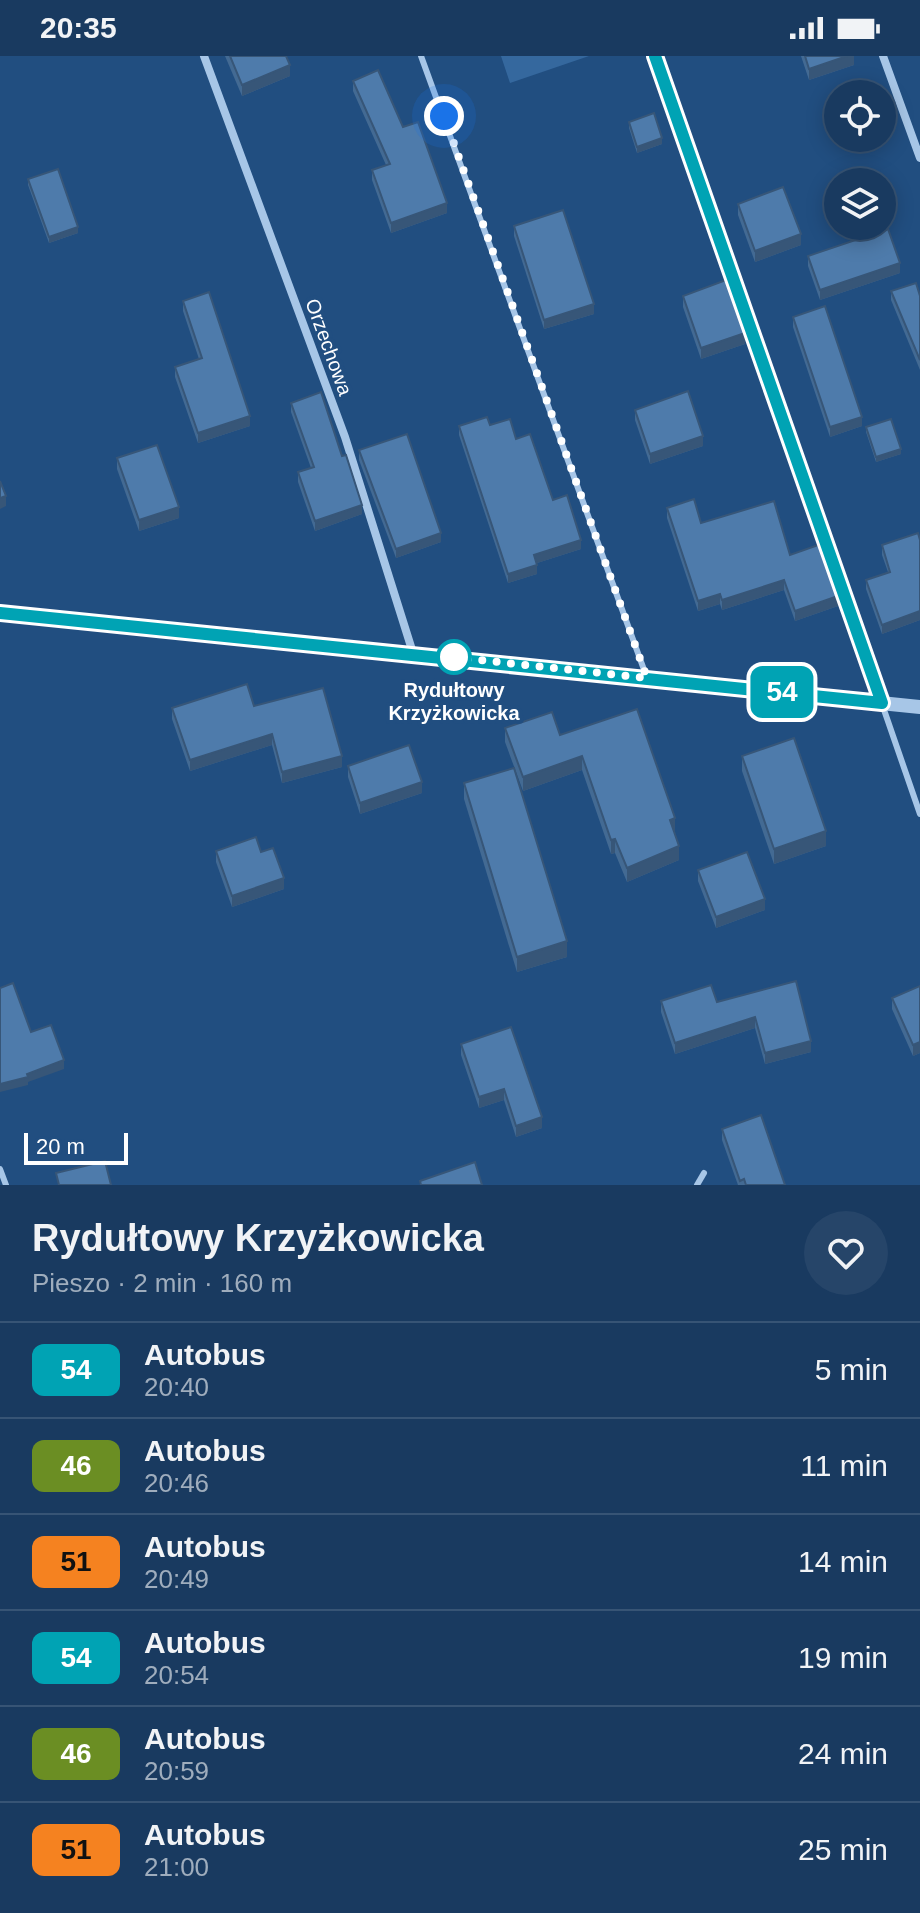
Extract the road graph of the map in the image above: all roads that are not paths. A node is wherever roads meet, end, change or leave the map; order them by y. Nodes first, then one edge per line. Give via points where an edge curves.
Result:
1 (204, 56) edge
2 (421, 56) edge
3 (655, 56) edge
4 (883, 56) edge
5 (920, 158) edge
6 (0, 613) edge
7 (413, 653) junction
8 (647, 678) junction
9 (882, 703) junction
10 (920, 707) edge
11 (920, 814) edge
12 (0, 1169) edge
13 (704, 1173) dead end
14 (6, 1185) edge
15 (697, 1185) edge

1 - 7 street, Orzechowa via 345,437
2 - 8 lane
3 - 9 street
4 - 5 street
6 - 7 street
7 - 8 street
8 - 9 street
9 - 10 street
9 - 11 lane
12 - 14 lane
13 - 15 lane

